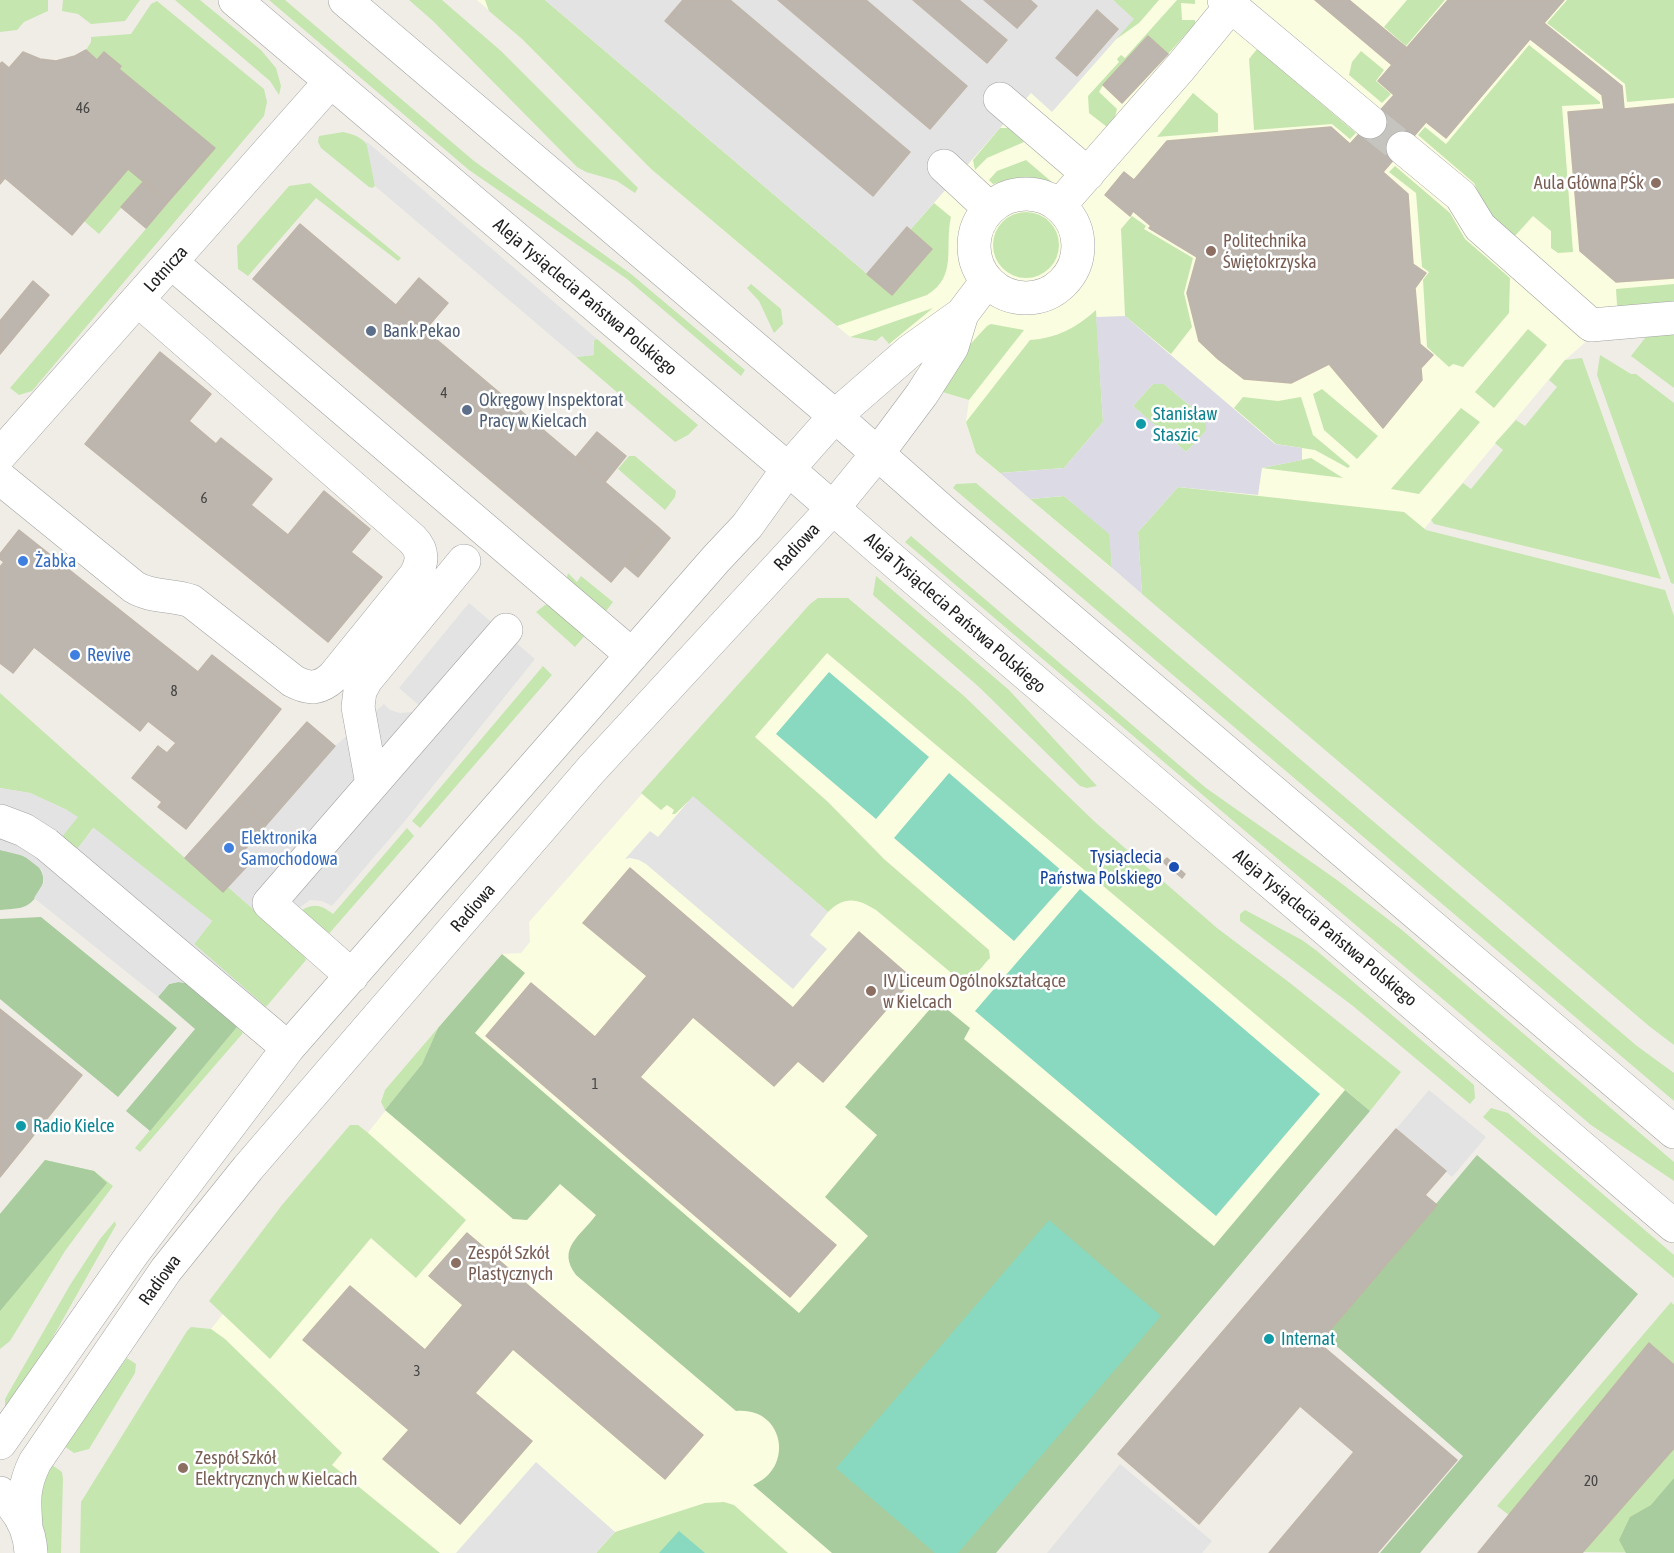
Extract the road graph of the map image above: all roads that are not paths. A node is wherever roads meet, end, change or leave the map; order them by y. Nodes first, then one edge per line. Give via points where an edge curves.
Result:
1 (235, 0) edge
2 (345, 0) edge
3 (1228, 3) edge
4 (331, 81) junction
5 (1000, 99) dead end
6 (1370, 122) tunnel mouth
7 (1403, 148) tunnel mouth
8 (944, 166) dead end
9 (1088, 174) junction
10 (1059, 206) junction
11 (990, 208) junction
12 (172, 263) junction
13 (987, 281) junction
14 (138, 300) junction
15 (962, 314) junction
16 (1674, 318) edge
17 (835, 416) junction
18 (5, 439) edge
19 (878, 453) junction
20 (789, 469) junction
21 (0, 478) edge
22 (833, 508) junction
23 (465, 561) dead end
24 (506, 630) dead end
25 (632, 655) junction
26 (372, 784) junction
27 (0, 821) edge
28 (351, 976) junction
29 (288, 1048) junction
30 (1674, 1132) edge
31 (1674, 1226) edge
32 (0, 1443) edge
33 (0, 1493) edge
34 (28, 1540) edge

1 - 4 street, Aleja Tysiąclecia Państwa Polskiego
2 - 17 street
3 - 6 street
3 - 9 street
4 - 12 street, Lotnicza
4 - 20 street, Aleja Tysiąclecia Państwa Polskiego
5 - 9 street
7 - 16 street via 1461,196 1480,227 1591,325
8 - 11 street
9 - 10 street
10 - 11 street via 1032,194 1016,195
10 - 13 street via 1070,218 1078,247 1072,269 1058,288 1029,298 1013,297
11 - 13 street via 979,221 973,252
12 - 14 street, Lotnicza
12 - 25 street
13 - 15 street, Radiowa
14 - 18 street, Lotnicza
14 - 21 street via 412,539 422,552 415,576 334,676 322,686 306,687 191,601 144,593 134,587
15 - 17 street, Radiowa via 903,357
15 - 19 street, Radiowa via 952,347
17 - 19 street
17 - 20 street, Radiowa
19 - 22 street, Radiowa
19 - 30 street
20 - 22 street, Aleja Tysiąclecia Państwa Polskiego
20 - 25 street, Radiowa via 747,526
22 - 31 street, Aleja Tysiąclecia Państwa Polskiego
22 - 34 street, Radiowa via 590,771 248,1168 166,1270 35,1462 24,1494
23 - 26 street via 360,691 358,707
24 - 26 street
25 - 28 street, Radiowa
26 - 28 street via 269,903
27 - 29 street via 46,844
28 - 29 street, Radiowa
29 - 32 street, Radiowa via 133,1252
33 - 34 street via 20,1514

